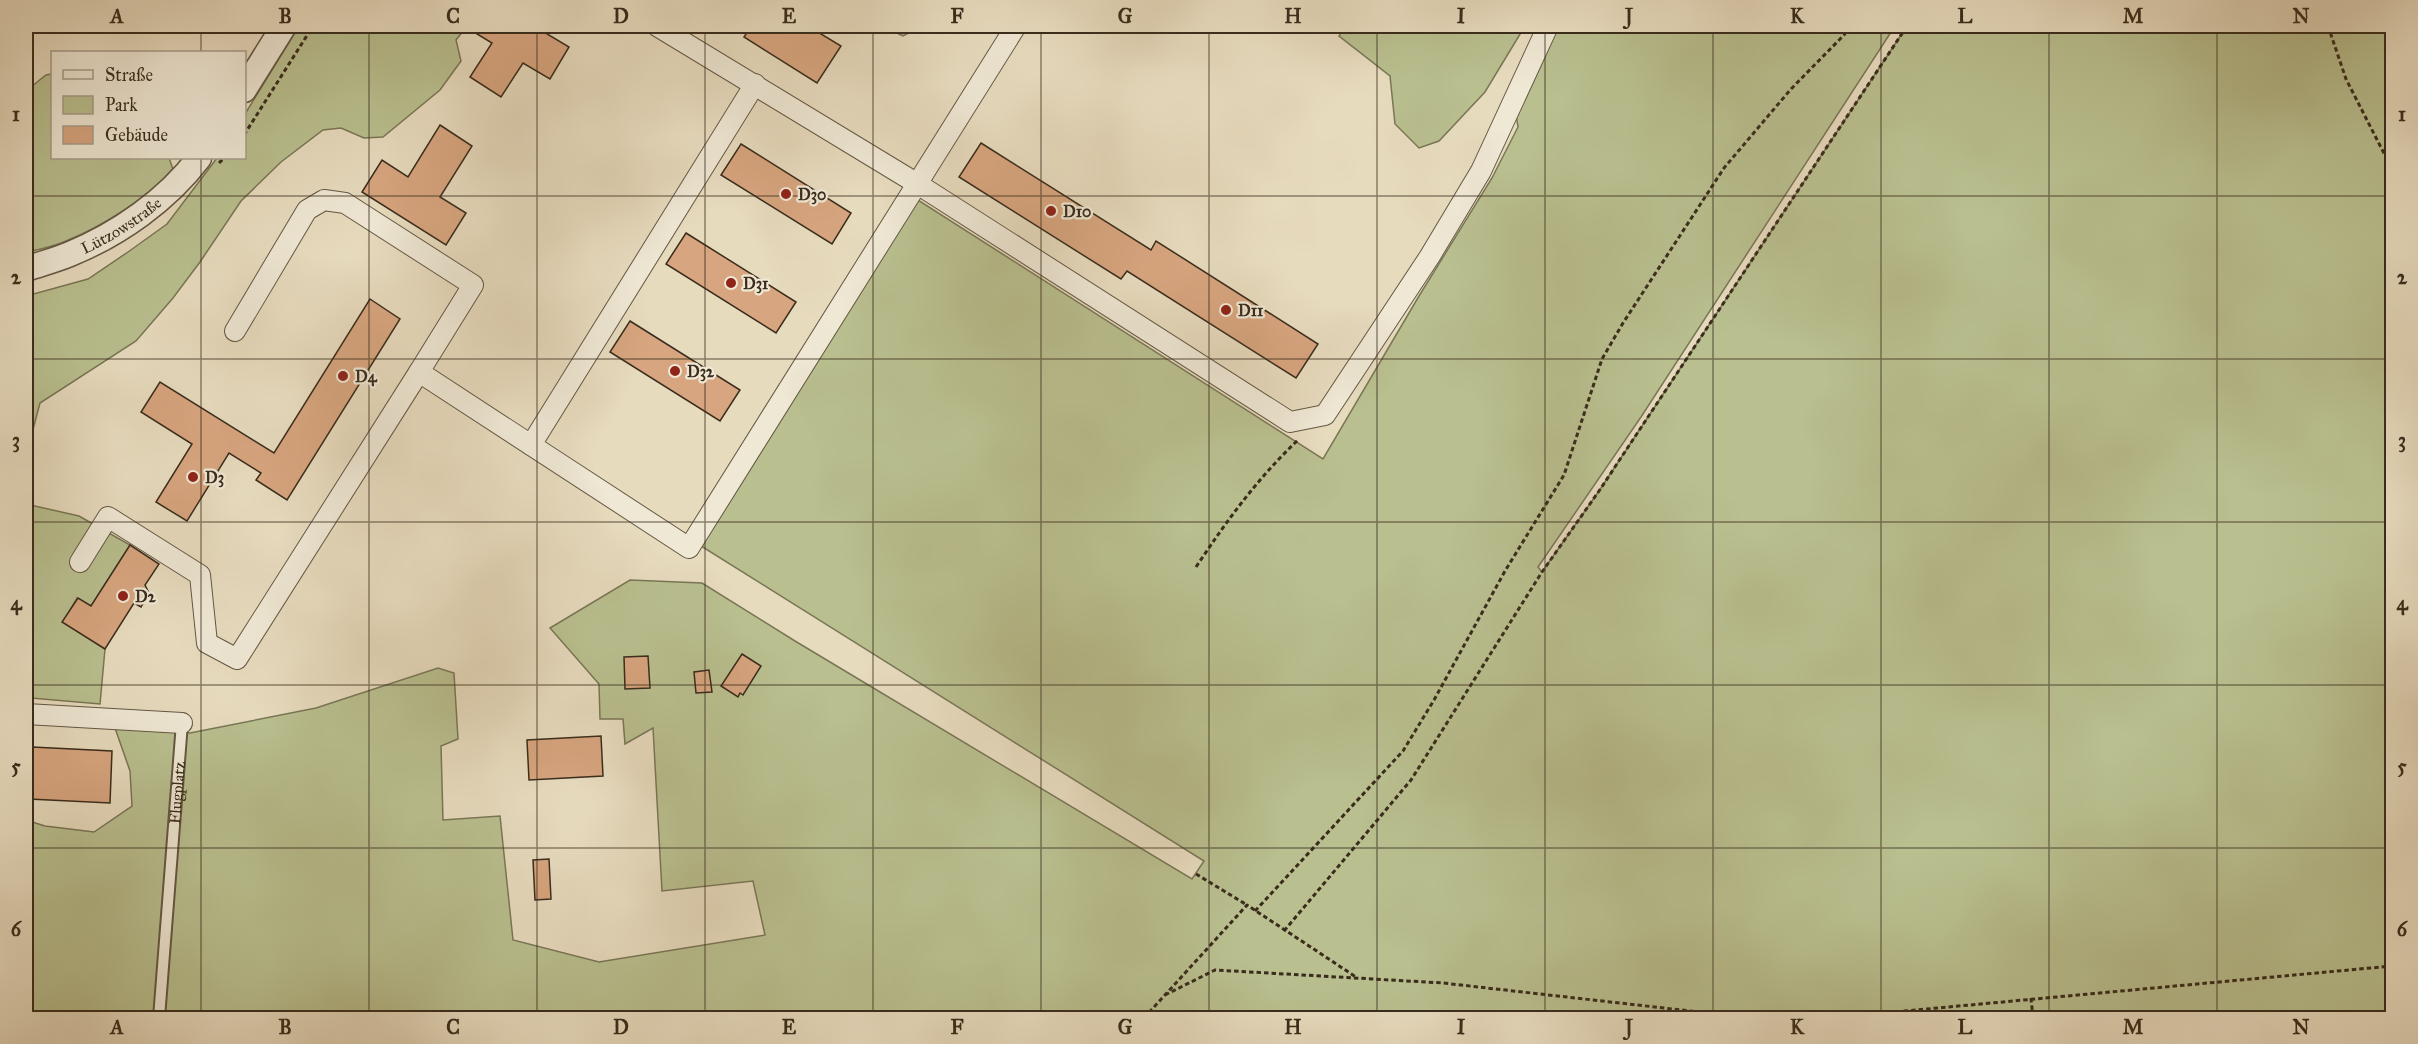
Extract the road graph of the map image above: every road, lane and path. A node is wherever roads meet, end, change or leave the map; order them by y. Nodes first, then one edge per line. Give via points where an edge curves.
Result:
1 (284, 26) edge
2 (313, 26) edge
3 (657, 26) edge
4 (1016, 26) edge
5 (1548, 26) edge
6 (1850, 26) edge
7 (1907, 26) edge
8 (2328, 26) edge
9 (755, 84) junction
10 (246, 87) edge
11 (246, 132) edge
12 (198, 159) edge
13 (2392, 169) edge
14 (916, 183) junction
15 (26, 269) edge
16 (235, 331) dead end
17 (419, 372) junction
18 (1325, 415) junction
19 (531, 445) junction
20 (80, 562) dead end
21 (1196, 567) dead end
22 (26, 714) edge
23 (182, 723) joint
24 (1196, 874) dead end
25 (1247, 905) junction
26 (1255, 911) junction
27 (1284, 931) junction
28 (2392, 966) edge
29 (1357, 978) junction
30 (1165, 995) junction
31 (2031, 998) junction
32 (159, 1018) edge
33 (1144, 1018) edge
34 (1752, 1018) edge
35 (1829, 1018) edge
36 (2032, 1018) edge

1 - 10 street
2 - 11 path
3 - 9 street
4 - 14 street
5 - 18 street via 1481,171
6 - 26 path via 1724,168 1623,323 1602,359 1564,475 1403,751
7 - 27 path via 1542,573 1411,780
8 - 13 path via 2346,79
9 - 14 street
9 - 19 street
12 - 15 street, Lützowstraße via 153,204 121,227 70,254
14 - 18 street via 1290,422
14 - 19 street via 689,548
16 - 17 street via 307,210 324,200 345,203 473,285
17 - 19 street
17 - 20 street via 237,659 207,643 200,575 108,517
18 - 21 path via 1281,456 1235,508
22 - 23 street, Flugplatz
23 - 32 lane, Flugplatz
24 - 25 path
25 - 26 path
25 - 30 path
26 - 27 path
27 - 29 path
28 - 31 path
29 - 30 path via 1215,970
29 - 34 path via 1443,983
30 - 33 path
31 - 35 path
31 - 36 path

